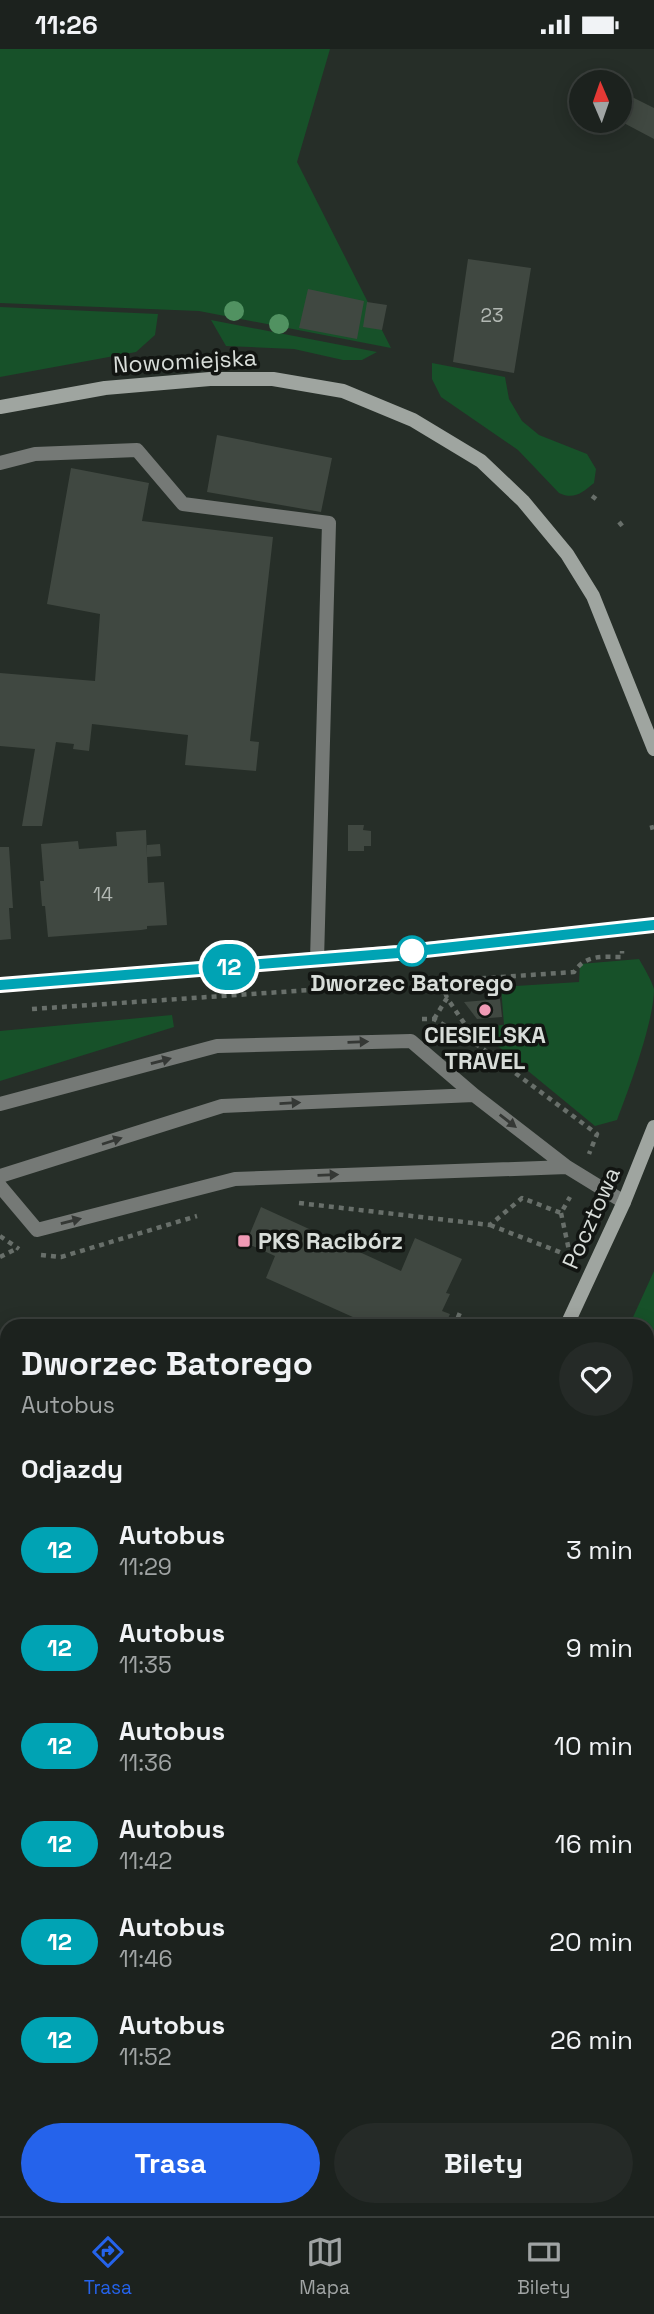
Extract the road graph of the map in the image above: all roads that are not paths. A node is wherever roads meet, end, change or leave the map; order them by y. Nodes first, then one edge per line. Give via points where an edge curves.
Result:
1 (0, 407) edge
2 (0, 463) edge
3 (654, 749) edge
4 (654, 925) edge
5 (317, 960) junction
6 (0, 985) edge
7 (474, 1095) junction
8 (0, 1104) edge
9 (654, 1127) edge
10 (567, 1167) junction
11 (0, 1177) edge
12 (0, 1186) edge
13 (624, 1202) junction
14 (570, 1319) edge

1 - 3 main road, Nowomiejska via 105,388 273,379 343,391 414,420 481,461 523,501 567,554 593,596
2 - 5 street via 35,454 137,450 183,504 329,523
4 - 5 street
5 - 6 street
8 -> 7 street via 216,1046 411,1041
7 -> 10 street
11 -> 7 street via 222,1106
9 - 13 main road, Pocztowa
12 -> 10 street via 37,1230 235,1179
10 - 13 street
13 - 14 main road, Pocztowa

